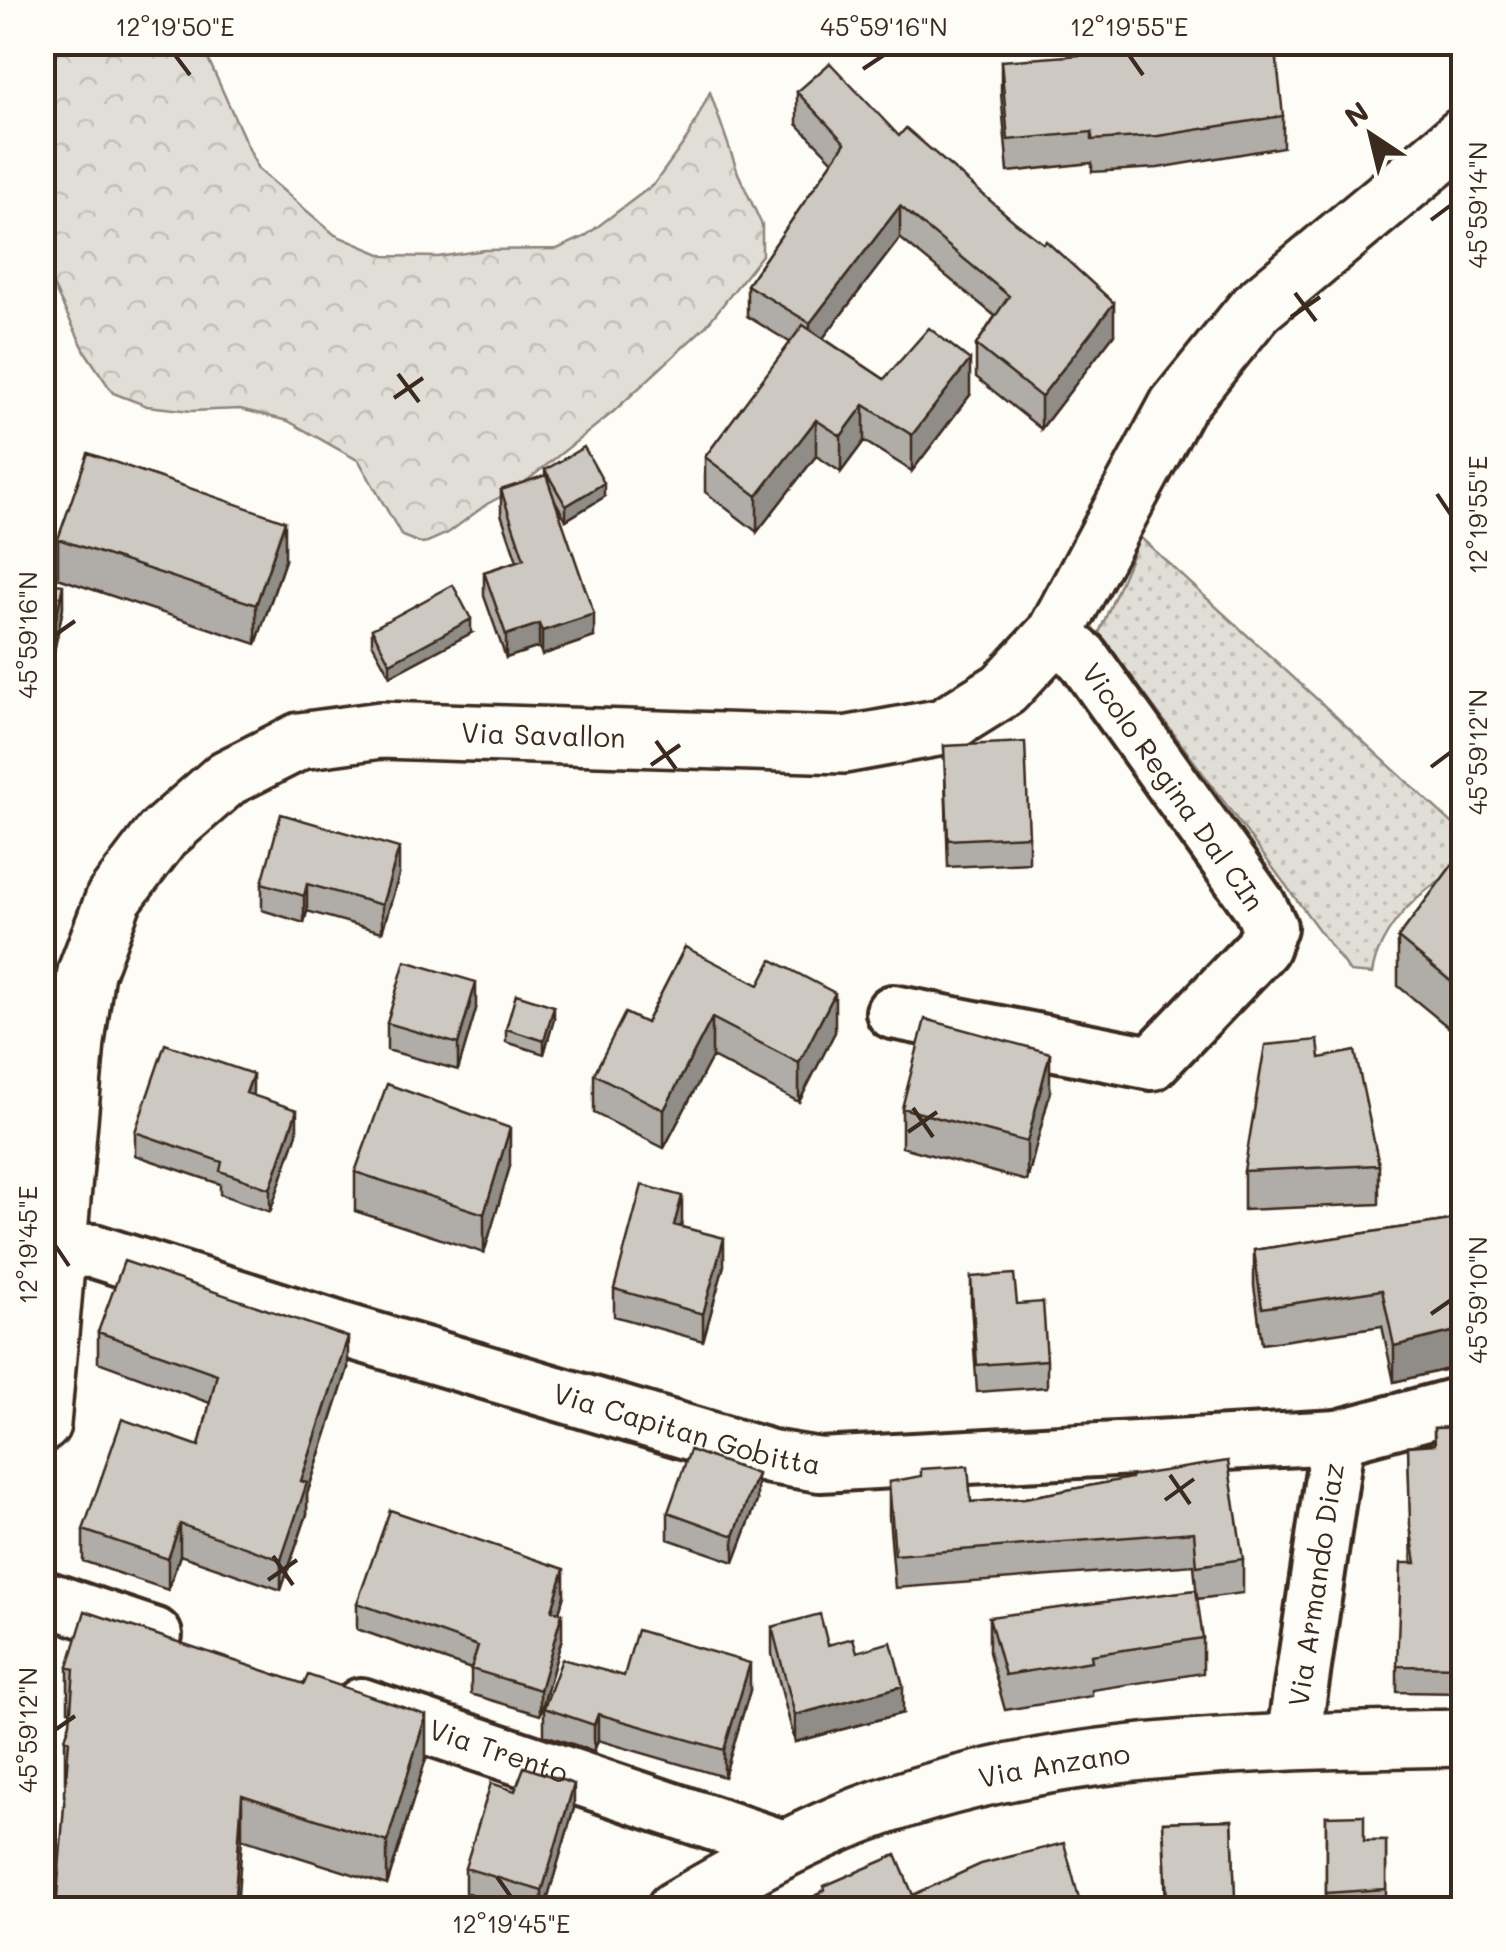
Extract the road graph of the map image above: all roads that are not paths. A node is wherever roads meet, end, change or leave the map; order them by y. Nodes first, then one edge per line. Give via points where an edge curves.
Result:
1 (1464, 135) edge
2 (1054, 635) junction
3 (894, 1012) dead end
4 (50, 1248) edge
5 (1464, 1402) edge
6 (42, 1424) edge
7 (1338, 1437) junction
8 (42, 1597) edge
9 (196, 1648) edge
10 (326, 1692) edge
11 (1464, 1738) edge
12 (1293, 1741) junction
13 (786, 1848) junction
14 (674, 1910) edge

1 - 2 main road, Via Savallon via 1256,308 1177,406
2 - 3 street, Vicolo Regina Dal CIn via 1082,656 1259,906 1270,927 1262,948 1152,1063
2 - 4 main road, Via Savallon via 1004,690 943,728 844,745 381,730 300,741 227,778 162,835 114,898 86,972
4 - 6 main road, Via Savallon
4 - 7 street, Via Capitan Gobitta via 94,1251 771,1457 820,1465
5 - 7 street, Via Armando Diaz
7 - 12 street, Via Armando Diaz
8 - 9 street
10 - 13 street, Via Trento
11 - 12 main road, Via Anzano
12 - 13 main road, Via Anzano via 1037,1768 896,1804
13 - 14 main road, Via Anzano

